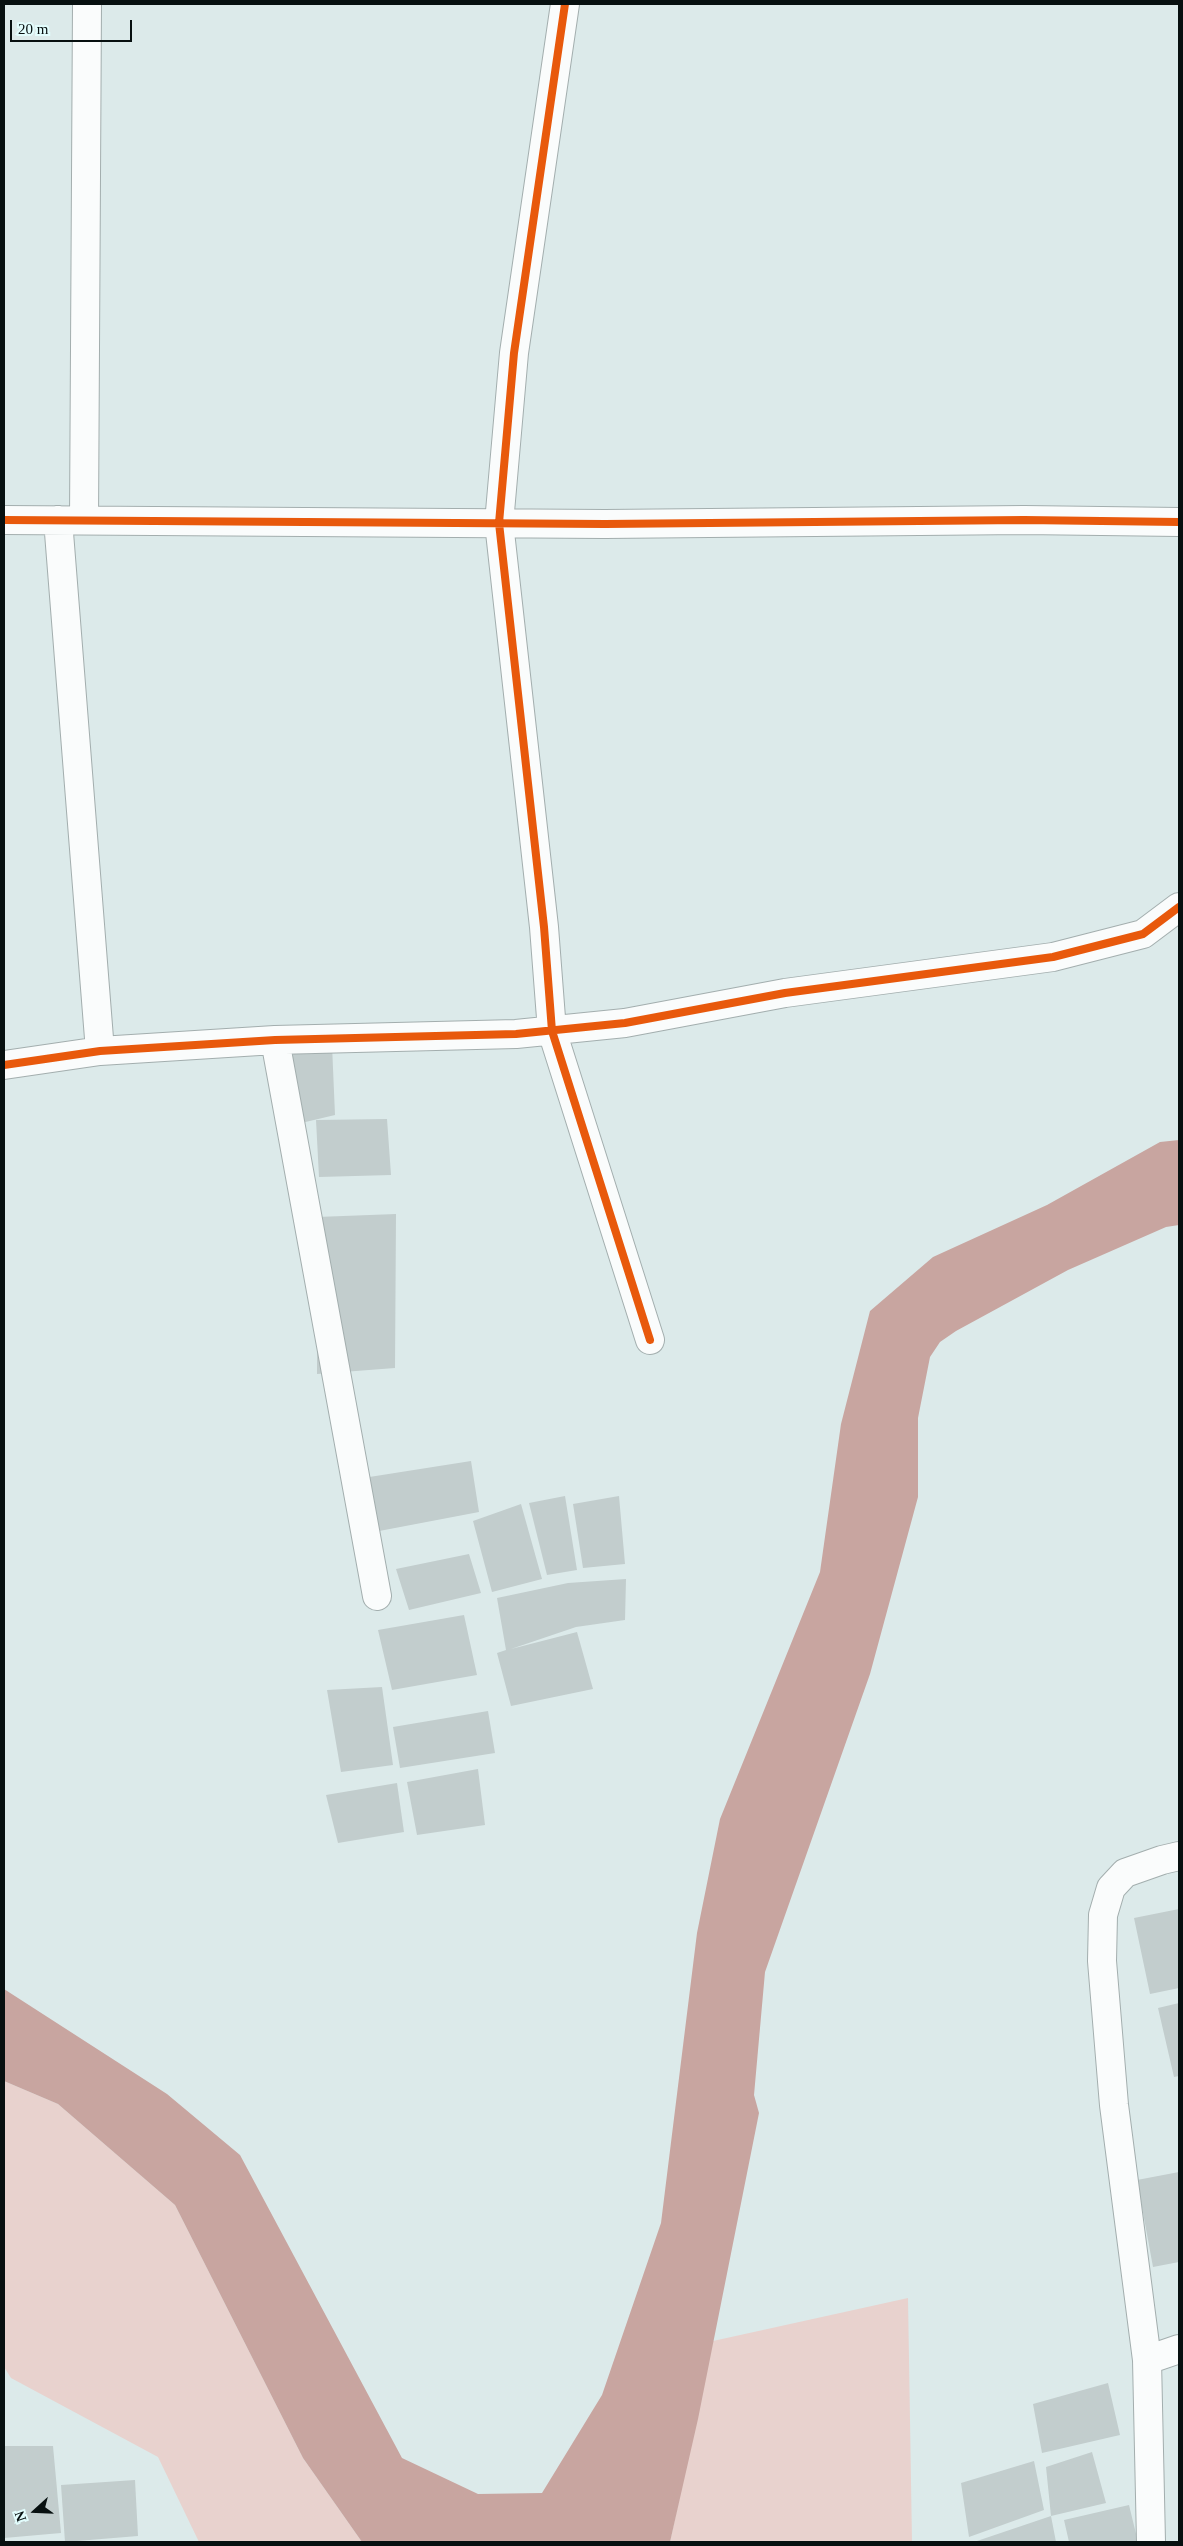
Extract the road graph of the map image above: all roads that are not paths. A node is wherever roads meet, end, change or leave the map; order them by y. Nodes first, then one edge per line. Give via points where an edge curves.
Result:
1 (87, 4) edge
2 (565, 4) edge
3 (4, 520) edge
4 (71, 520) junction
5 (1179, 522) edge
6 (499, 523) junction
7 (1179, 907) edge
8 (552, 1031) junction
9 (275, 1040) junction
10 (100, 1051) junction
11 (4, 1065) edge
12 (650, 1340) dead end
13 (377, 1596) dead end
14 (1179, 1856) edge
15 (1179, 2350) edge
16 (1147, 2360) junction
17 (1151, 2542) edge

1 - 4 street
2 - 6 street via 514,353
3 - 4 street
4 - 6 street
4 - 10 street
5 - 6 street
6 - 8 street via 544,927
7 - 8 street via 1142,934 1053,957 785,993 625,1023
8 - 9 street
8 - 12 street
9 - 10 street
9 - 13 street
10 - 11 street
14 - 16 street via 1125,1873 1111,1888 1103,1915 1102,1961 1114,2105
15 - 16 street
16 - 17 street

